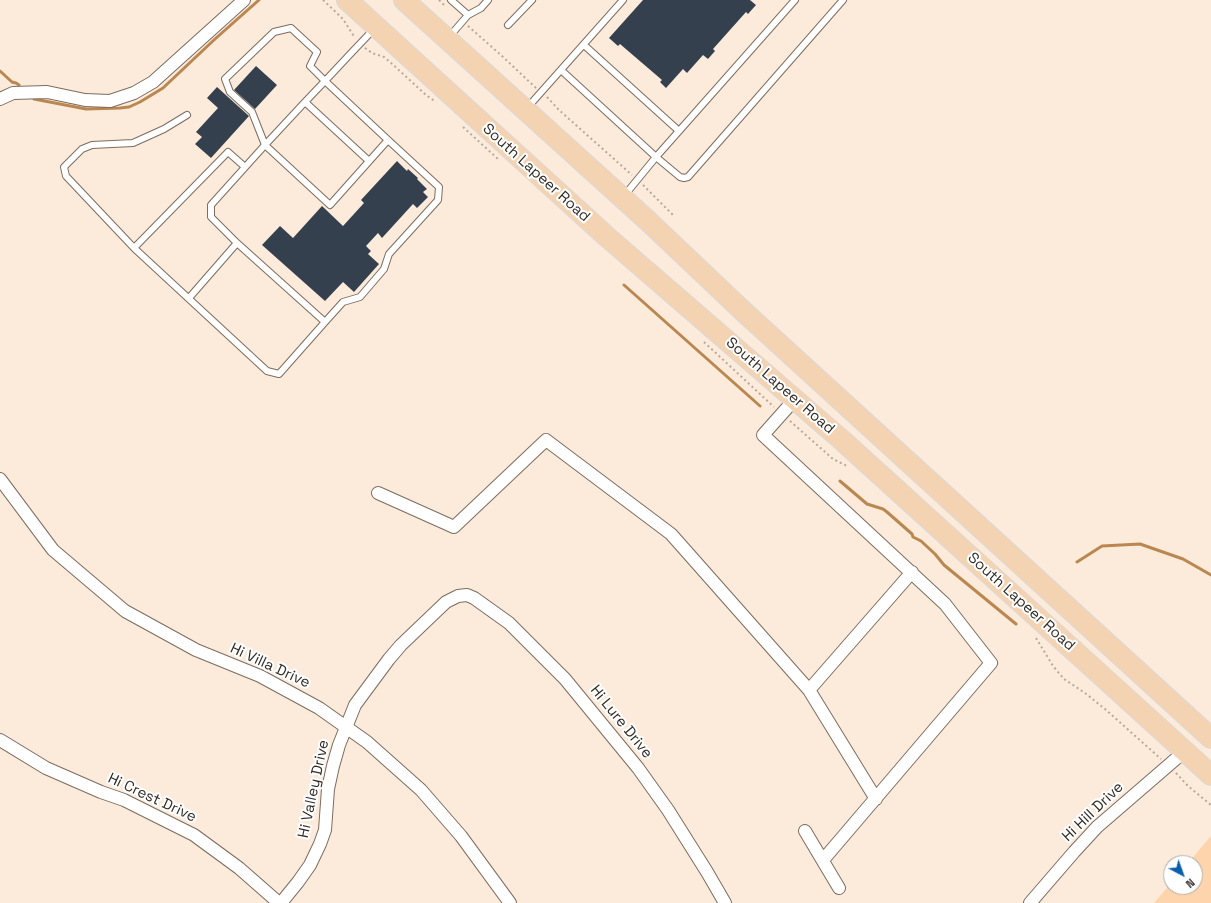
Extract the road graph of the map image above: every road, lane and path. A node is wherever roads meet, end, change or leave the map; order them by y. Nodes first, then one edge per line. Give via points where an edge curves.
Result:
1 (244, 0) edge
2 (347, 0) edge
3 (404, 0) edge
4 (439, 0) edge
5 (451, 0) edge
6 (488, 0) edge
7 (532, 0) edge
8 (623, 0) edge
9 (795, 0) edge
10 (843, 0) edge
11 (459, 3) edge
12 (370, 13) edge
13 (468, 15) junction
14 (463, 21) junction
15 (508, 25) dead end
16 (447, 39) junction
17 (584, 45) junction
18 (561, 70) junction
19 (325, 81) junction
20 (540, 92) junction
21 (0, 100) edge
22 (305, 102) junction
23 (525, 110) junction
24 (187, 115) dead end
25 (679, 131) junction
26 (388, 140) junction
27 (265, 145) junction
28 (656, 156) junction
29 (370, 161) junction
30 (245, 167) junction
31 (637, 180) junction
32 (622, 198) junction
33 (673, 215) dead end
34 (237, 243) junction
35 (134, 248) junction
36 (189, 298) junction
37 (325, 322) junction
38 (780, 345) junction
39 (752, 363) junction
40 (795, 399) junction
41 (0, 479) edge
42 (378, 493) dead end
43 (912, 572) junction
44 (458, 596) joint
45 (1099, 636) junction
46 (1073, 649) junction
47 (1053, 666) dead end
48 (809, 690) junction
49 (346, 727) junction
50 (1211, 738) edge
51 (0, 740) edge
52 (1185, 751) junction
53 (1162, 760) dead end
54 (1175, 772) dead end
55 (1211, 775) edge
56 (876, 799) junction
57 (1211, 805) edge
58 (805, 830) dead end
59 (823, 860) junction
60 (839, 888) dead end
61 (280, 903) edge
62 (510, 903) edge
63 (725, 903) edge
64 (1030, 903) edge

1 - 21 street via 153,82 134,93 110,101 85,100 47,92 13,93
2 - 12 main road, South Lapeer Road
3 - 16 main road, South Lapeer Road
4 - 14 path
5 - 11 lane
6 - 13 lane via 481,8
7 - 15 lane
8 - 17 lane
9 - 25 lane
10 - 28 lane via 688,177 680,177
11 - 13 lane
12 - 19 lane
12 - 39 main road, South Lapeer Road via 606,236
13 - 14 lane
14 - 16 lane
14 - 20 path
16 - 23 main road, South Lapeer Road
17 - 18 lane
17 - 25 lane
18 - 20 lane
18 - 28 lane
19 - 22 lane
19 - 26 lane
19 - 27 lane via 310,66 316,52 291,28 274,32 225,79 230,92 252,112
20 - 23 lane
20 - 31 path
22 - 27 lane
22 - 29 lane
23 - 32 main road, South Lapeer Road
24 - 35 lane via 164,129 132,143 92,145 82,149 64,167 66,176
25 - 28 lane
26 - 29 lane
26 - 37 lane via 439,187 438,200 388,254 384,270 360,297 343,302
27 - 29 lane via 330,205
27 - 30 lane
28 - 31 lane
30 - 34 lane via 211,205 211,217
30 - 35 lane via 228,152
31 - 32 lane
31 - 33 path
32 - 38 main road, South Lapeer Road
34 - 36 lane
34 - 37 lane
35 - 36 lane
36 - 37 lane via 267,371 279,374
38 - 39 main road via 770,360
38 - 45 main road, South Lapeer Road
39 - 40 main road, South Lapeer Road
40 - 43 street via 763,435
40 - 46 main road, South Lapeer Road
41 - 49 street, Hi Villa Drive via 53,550 125,611 196,650 260,676 319,708
42 - 48 street via 454,527 546,440 671,534
43 - 48 street
43 - 56 street via 946,604 991,663
44 - 49 street, Hi Valley Drive via 446,602 389,659 355,705
44 - 63 street, Hi Lure Drive via 467,595 474,598 509,623 565,678 638,768 668,810
45 - 46 main road via 1081,637
45 - 50 main road, South Lapeer Road
46 - 52 main road, South Lapeer Road
47 - 53 path via 1064,679 1100,705
48 - 56 street
49 - 61 street, Hi Valley Drive via 328,789 325,830 310,865
49 - 62 street, Hi Villa Drive via 421,790 461,836
51 - 61 street, Hi Crest Drive via 46,768 124,800 194,835 239,868
52 - 55 main road, South Lapeer Road
52 - 64 street, Hi Hill Drive via 1097,827
54 - 57 path
56 - 59 street
58 - 59 street
59 - 60 street

